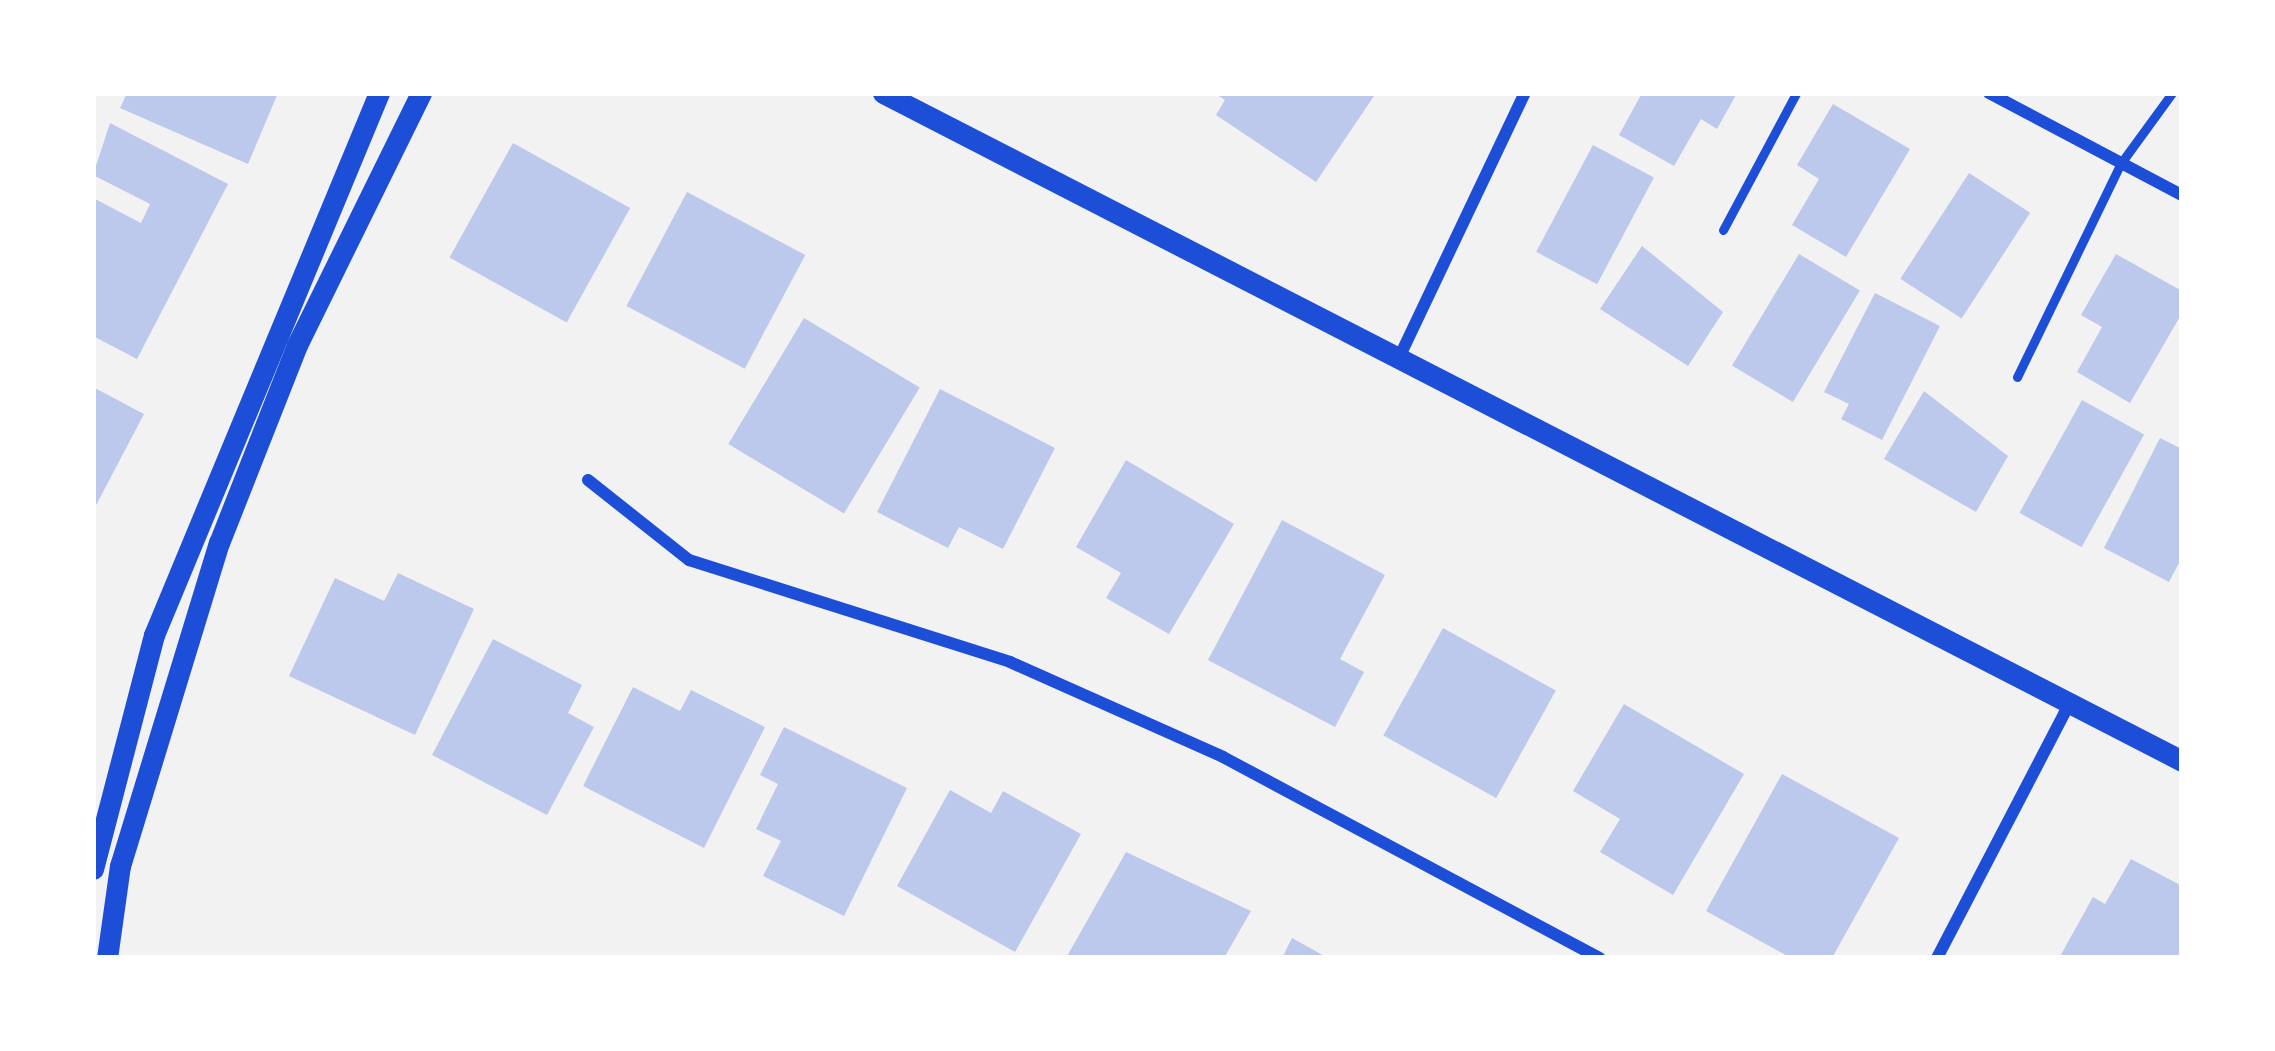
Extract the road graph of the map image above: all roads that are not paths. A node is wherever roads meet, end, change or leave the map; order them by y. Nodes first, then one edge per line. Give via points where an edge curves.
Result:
1 (380, 93) edge
2 (421, 93) edge
3 (884, 93) edge
4 (1525, 93) edge
5 (1796, 93) edge
6 (1989, 93) edge
7 (2172, 93) edge
8 (2122, 164) junction
9 (2182, 195) edge
10 (1723, 230) dead end
11 (1396, 362) junction
12 (2017, 377) dead end
13 (588, 480) dead end
14 (2070, 704) junction
15 (2182, 761) edge
16 (93, 869) edge
17 (107, 958) edge
18 (1600, 958) edge
19 (1937, 958) edge

1 - 16 street via 154,635
2 - 17 street via 297,345 219,543 145,770
3 - 11 street
4 - 11 street
5 - 10 lane
6 - 8 street
7 - 8 lane
8 - 9 street
8 - 12 lane
11 - 14 street
13 - 18 street via 688,560 1010,662 1223,757
14 - 15 street
14 - 19 street

